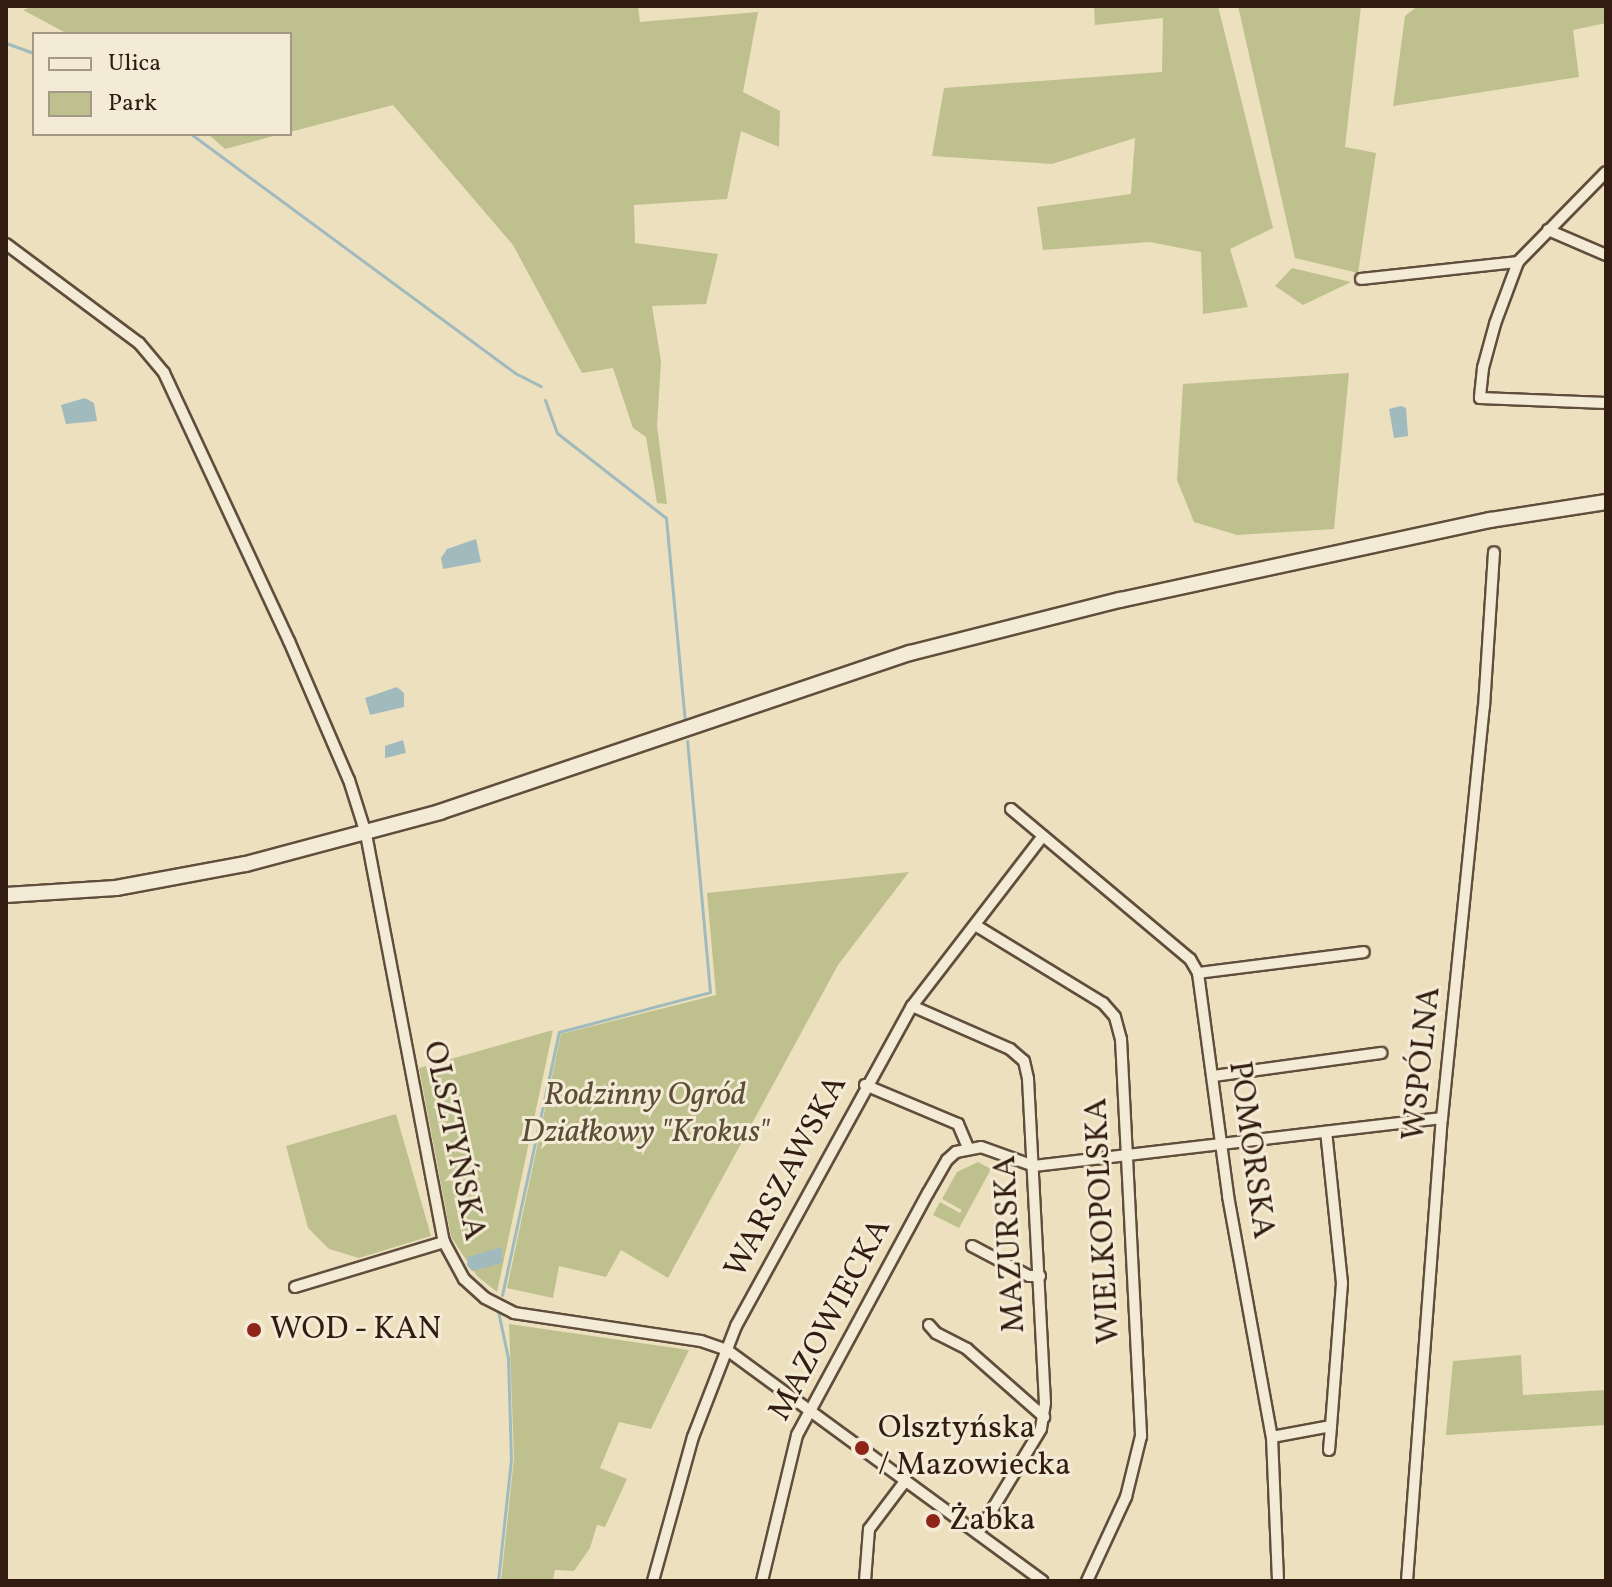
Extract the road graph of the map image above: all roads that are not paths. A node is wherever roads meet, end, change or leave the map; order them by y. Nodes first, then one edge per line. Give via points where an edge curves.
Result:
1 (1606, 172) edge
2 (1548, 230) junction
3 (6, 244) edge
4 (1606, 255) edge
5 (1518, 262) junction
6 (1361, 279) dead end
7 (1606, 403) edge
8 (1606, 502) edge
9 (1494, 552) dead end
10 (1011, 809) dead end
11 (366, 834) junction
12 (1042, 837) junction
13 (6, 895) edge
14 (975, 925) junction
15 (1364, 952) dead end
16 (1198, 973) junction
17 (912, 1006) junction
18 (1381, 1053) dead end
19 (1213, 1076) junction
20 (865, 1085) junction
21 (1442, 1118) junction
22 (1326, 1132) junction
23 (1221, 1144) junction
24 (968, 1148) junction
25 (1128, 1156) junction
26 (1034, 1166) junction
27 (444, 1242) junction
28 (972, 1246) dead end
29 (1040, 1276) junction
30 (295, 1287) dead end
31 (929, 1325) dead end
32 (727, 1350) junction
33 (810, 1411) junction
34 (1044, 1417) junction
35 (1331, 1426) junction
36 (1272, 1437) junction
37 (1329, 1450) dead end
38 (906, 1480) junction
39 (978, 1533) junction
40 (653, 1581) edge
41 (762, 1581) edge
42 (865, 1581) edge
43 (1043, 1581) edge
44 (1087, 1581) edge
45 (1278, 1581) edge
46 (1407, 1581) edge

1 - 2 street
2 - 4 street
2 - 5 street
3 - 11 street, OLSZTYŃSKA via 139,343 164,373 283,628 349,780
5 - 6 street
5 - 7 street via 1495,324 1480,398
8 - 11 main road via 1490,520 1120,600 910,653
9 - 21 street, WSPÓLNA via 1482,738
10 - 12 street
11 - 13 main road via 116,888
11 - 27 street, OLSZTYŃSKA
12 - 14 street, WARSZAWSKA
12 - 16 street via 1190,959
14 - 17 street, WARSZAWSKA
14 - 25 street, WIELKOPOLSKA via 1103,1003 1115,1017
15 - 16 street
16 - 19 street, POMORSKA
17 - 20 street, WARSZAWSKA
17 - 26 street, MAZURSKA via 1010,1049 1024,1061
18 - 19 street
19 - 23 street, POMORSKA
20 - 24 street via 958,1124
20 - 32 street, WARSZAWSKA
21 - 22 street
21 - 46 street, WSPÓLNA
22 - 23 street
22 - 35 street via 1342,1283
23 - 25 street
23 - 36 street, POMORSKA
24 - 26 street via 981,1147
24 - 33 street, MAZOWIECKA via 947,1160
25 - 26 street
25 - 44 street, WIELKOPOLSKA via 1141,1436 1126,1497
26 - 29 street, MAZURSKA
27 - 30 street
27 - 32 street, OLSZTYŃSKA via 470,1285 514,1313 701,1341
28 - 29 street via 1029,1276
29 - 34 street, MAZURSKA
31 - 34 street via 967,1349
32 - 33 street, OLSZTYŃSKA
32 - 40 street, WARSZAWSKA via 693,1437
33 - 38 street, OLSZTYŃSKA
33 - 41 street, MAZOWIECKA via 796,1436
34 - 39 street, MAZURSKA
35 - 36 street
35 - 37 street
36 - 45 street, POMORSKA
38 - 39 street, OLSZTYŃSKA
38 - 42 street via 869,1529
39 - 43 street, OLSZTYŃSKA

